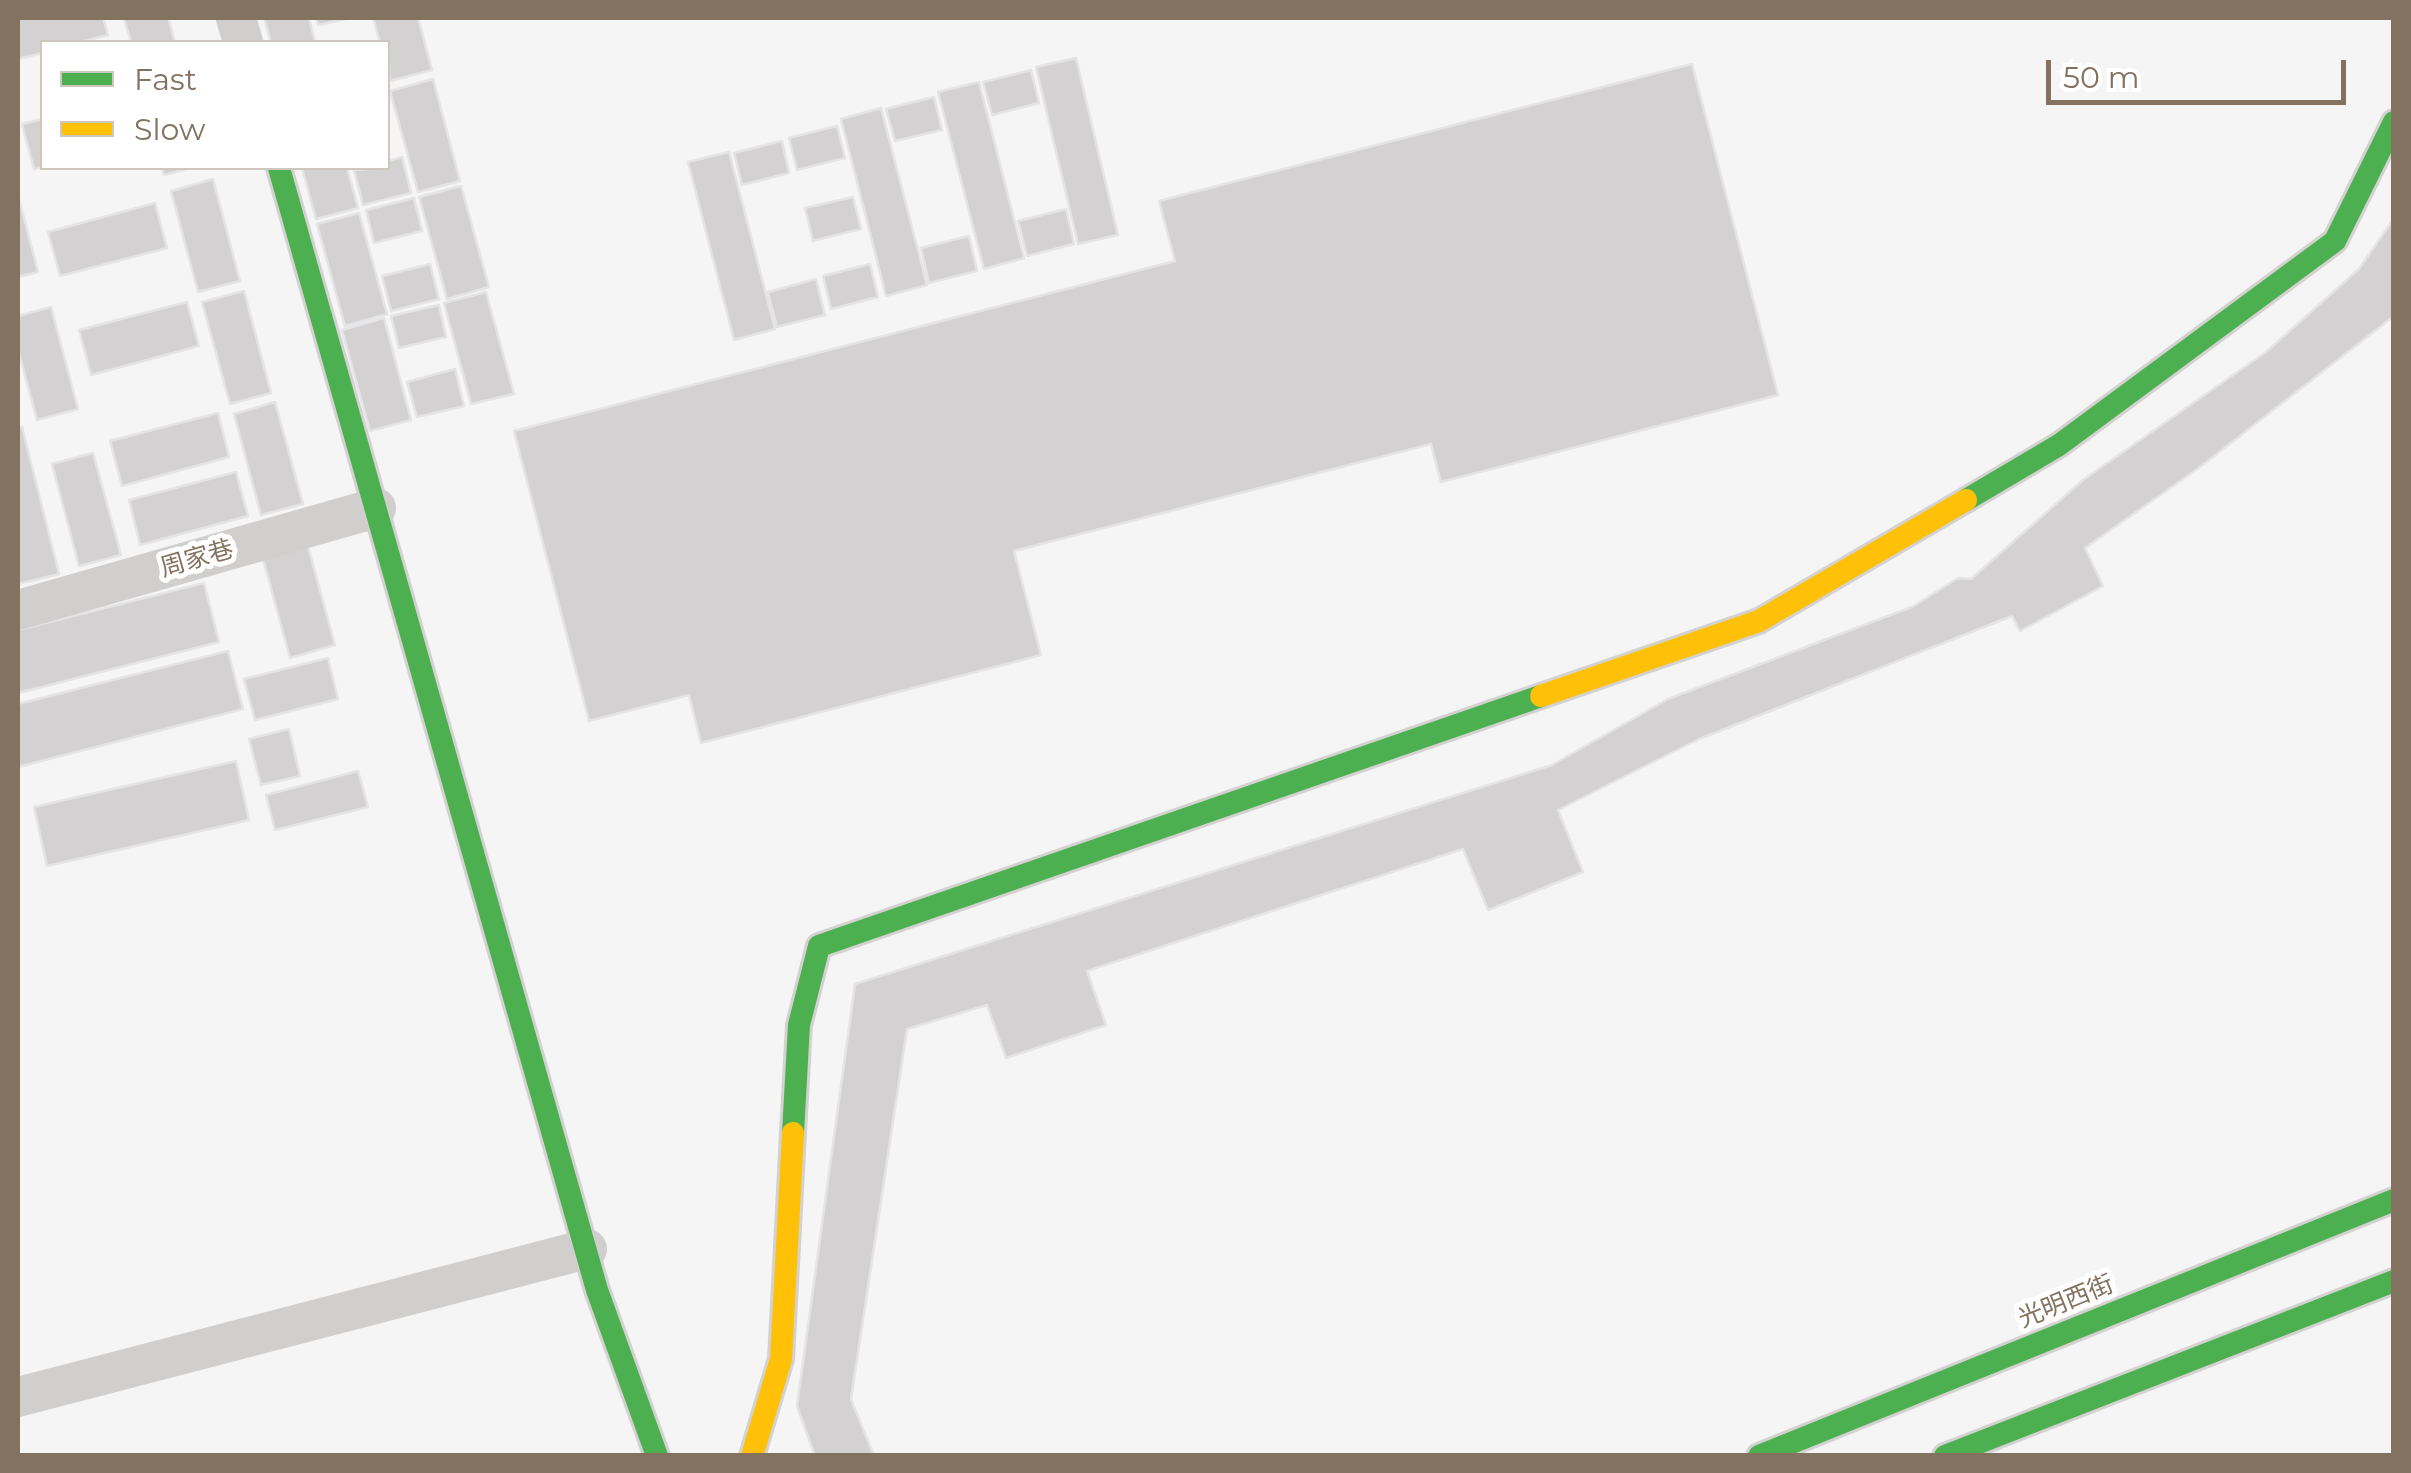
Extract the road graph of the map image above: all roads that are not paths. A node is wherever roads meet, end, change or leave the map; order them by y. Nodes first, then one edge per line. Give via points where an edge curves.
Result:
1 (2394, 122) edge
2 (280, 170) edge
3 (376, 508) junction
4 (18, 610) edge
5 (2394, 1200) edge
6 (587, 1249) junction
7 (2394, 1281) edge
8 (18, 1397) edge
9 (658, 1456) edge
10 (752, 1456) edge
11 (1760, 1456) edge
12 (1946, 1456) edge

1 - 10 street via 2335,241 2059,445 1759,621 819,946 799,1025 781,1360
2 - 3 street
3 - 4 street, 周家巷
3 - 6 street
5 - 11 street, 光明西街
6 - 8 street
6 - 9 street
7 - 12 street

